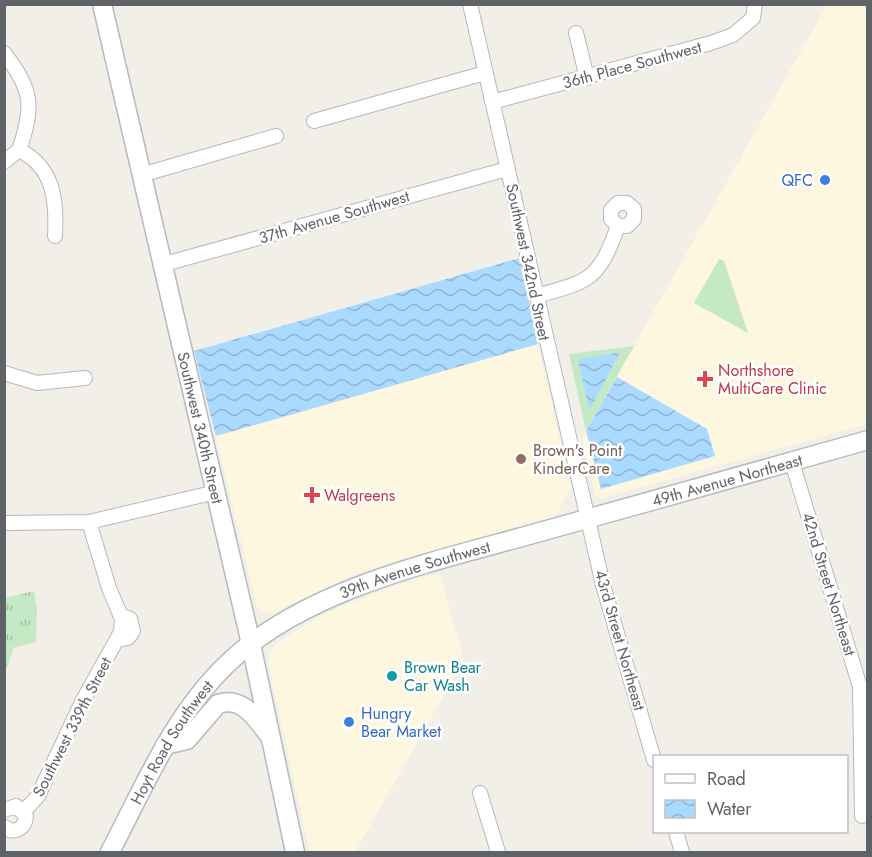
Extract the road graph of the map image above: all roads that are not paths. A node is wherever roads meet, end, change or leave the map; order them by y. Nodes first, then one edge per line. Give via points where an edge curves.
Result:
1 (102, 4) edge
2 (470, 4) edge
3 (755, 4) edge
4 (576, 33) dead end
5 (4, 53) edge
6 (486, 73) junction
7 (587, 78) junction
8 (492, 102) junction
9 (314, 122) dead end
10 (276, 136) dead end
11 (19, 150) junction
12 (4, 162) edge
13 (507, 169) junction
14 (141, 175) junction
15 (618, 226) dead end
16 (55, 236) dead end
17 (161, 265) junction
18 (536, 296) junction
19 (4, 373) edge
20 (85, 378) dead end
21 (867, 440) edge
22 (792, 462) junction
23 (216, 492) junction
24 (588, 519) junction
25 (89, 522) junction
26 (4, 523) edge
27 (251, 644) junction
28 (272, 739) junction
29 (165, 745) junction
30 (653, 757) edge
31 (480, 793) dead end
32 (4, 810) edge
33 (24, 812) junction
34 (862, 816) dead end
35 (4, 827) edge
36 (677, 833) edge
37 (110, 852) edge
38 (295, 852) edge
39 (498, 852) edge
40 (682, 852) edge

1 - 14 main road, Southwest 340th Street
2 - 6 street, Southwest 342nd Street
3 - 7 street, 36th Place Southwest via 753,18 733,35
4 - 7 street
5 - 11 street via 24,81 30,101 29,122
6 - 8 street, Southwest 342nd Street
6 - 9 street
7 - 8 street, 36th Place Southwest
8 - 13 street, Southwest 342nd Street
10 - 14 street
11 - 12 street
11 - 16 street via 40,164 51,185 57,208
13 - 17 street, 37th Avenue Southwest
13 - 18 street, Southwest 342nd Street
14 - 17 main road, Southwest 340th Street
15 - 18 street via 606,258 583,283
17 - 23 main road, Southwest 340th Street
18 - 24 street, Southwest 342nd Street
19 - 20 street via 37,383
21 - 22 main road, 49th Avenue Northeast
22 - 24 main road, 49th Avenue Northeast
22 - 34 street, 42nd Street Northeast via 860,687
23 - 25 street
23 - 27 main road, Southwest 340th Street
24 - 27 main road, 39th Avenue Southwest via 374,580 315,605
24 - 30 street, 43rd Street Northeast
25 - 26 street
25 - 33 street, Southwest 339th Street via 122,619 118,640 86,694 36,800
27 - 28 main road, Southwest 340th Street
27 - 29 main road, Hoyt Road Southwest via 199,694
28 - 29 main road via 246,708 225,702 218,704 187,740
28 - 38 main road, Southwest 340th Street
29 - 37 main road, Hoyt Road Southwest
31 - 39 street
32 - 33 street, Southwest 339th Street via 16,806
33 - 35 street, Southwest 339th Street via 23,826 13,831
36 - 40 street

